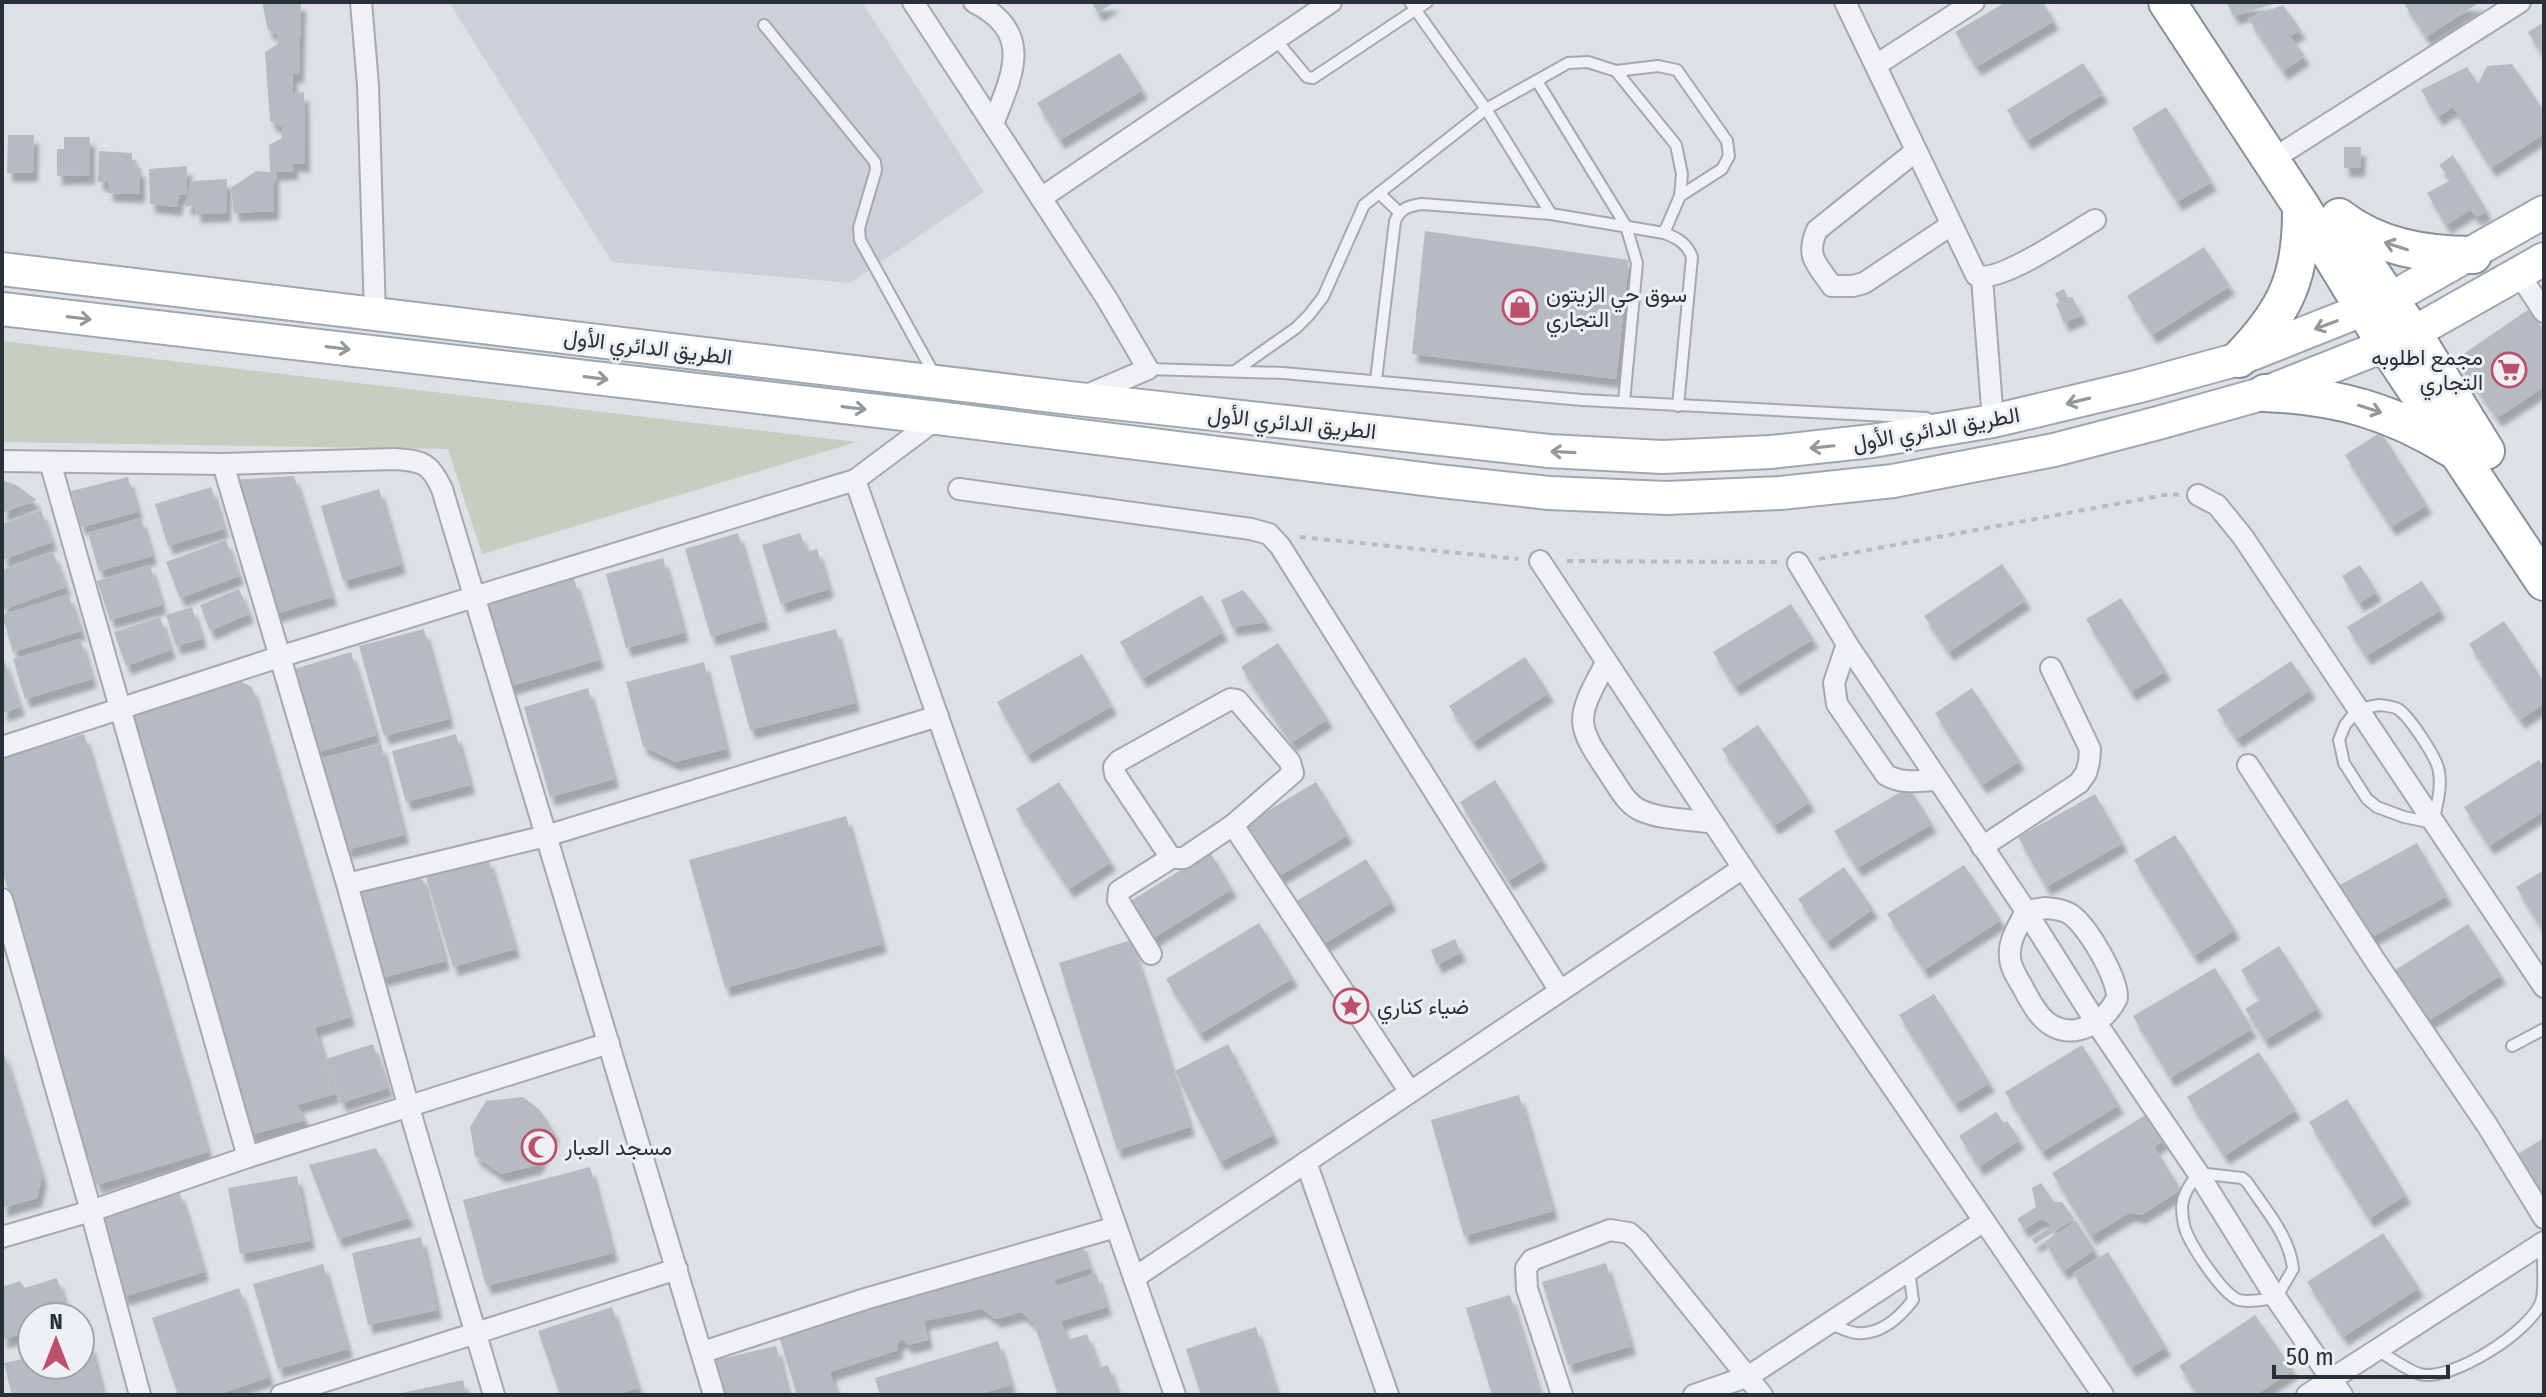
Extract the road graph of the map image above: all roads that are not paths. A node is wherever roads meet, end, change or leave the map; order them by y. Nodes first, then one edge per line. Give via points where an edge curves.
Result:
1 (361, 2) edge
2 (974, 2) edge
3 (1331, 2) edge
4 (1427, 2) edge
5 (1845, 2) edge
6 (1974, 2) edge
7 (2167, 2) edge
8 (2190, 2) edge
9 (2520, 2) edge
10 (919, 3) edge
11 (1413, 6) edge
12 (764, 25) dead end
13 (1276, 40) junction
14 (1876, 65) junction
15 (1616, 71) junction
16 (1537, 81) junction
17 (1486, 109) junction
18 (993, 124) junction
19 (2287, 150) junction
20 (1916, 151) junction
21 (1379, 193) junction
22 (1680, 196) junction
23 (1041, 198) junction
24 (2313, 206) junction
25 (1399, 212) junction
26 (2544, 212) edge
27 (1551, 214) junction
28 (2095, 220) dead end
29 (1951, 225) junction
30 (1626, 226) junction
31 (1664, 233) junction
32 (2473, 255) junction
33 (2531, 266) edge
34 (2, 269) edge
35 (1982, 278) junction
36 (2377, 305) junction
37 (2, 309) edge
38 (2544, 312) edge
39 (375, 314) junction
40 (2399, 339) junction
41 (2239, 359) junction
42 (1148, 369) junction
43 (1235, 371) junction
44 (1376, 380) junction
45 (939, 382) junction
46 (2265, 393) junction
47 (1078, 399) junction
48 (1624, 402) junction
49 (1678, 406) junction
50 (938, 418) junction
51 (1993, 421) junction
52 (2459, 453) junction
53 (2, 461) edge
54 (50, 462) junction
55 (223, 464) junction
56 (855, 480) junction
57 (959, 489) dead end
58 (2198, 495) road end
59 (2544, 539) edge
60 (1540, 561) road end
61 (1798, 563) road end
62 (2544, 582) edge
63 (473, 597) junction
64 (1847, 644) junction
65 (279, 657) junction
66 (1606, 663) junction
67 (2051, 668) dead end
68 (2358, 709) junction
69 (122, 710) junction
70 (938, 716) junction
71 (2, 747) edge
72 (2248, 765) dead end
73 (1936, 780) junction
74 (1713, 823) junction
75 (2433, 823) junction
76 (1233, 825) junction
77 (546, 836) junction
78 (1982, 847) junction
79 (1171, 858) junction
80 (1743, 868) junction
81 (347, 884) junction
82 (2, 899) edge
83 (2026, 911) junction
84 (1151, 954) dead end
85 (2538, 966) edge
86 (2544, 987) edge
87 (1560, 991) junction
88 (2097, 1024) junction
89 (2544, 1029) edge
90 (609, 1043) junction
91 (2512, 1046) dead end
92 (1410, 1092) junction
93 (409, 1108) junction
94 (248, 1157) junction
95 (1306, 1162) junction
96 (2198, 1173) junction
97 (91, 1211) junction
98 (2544, 1218) edge
99 (1984, 1221) junction
100 (1116, 1227) junction
101 (2, 1237) edge
102 (2543, 1242) edge
103 (677, 1269) junction
104 (1909, 1271) junction
105 (1134, 1278) junction
106 (2276, 1298) junction
107 (1830, 1323) junction
108 (476, 1334) junction
109 (2377, 1350) junction
110 (703, 1352) junction
111 (1749, 1376) junction
112 (2337, 1387) edge
113 (140, 1395) edge
114 (281, 1395) edge
115 (494, 1395) edge
116 (714, 1395) edge
117 (1175, 1395) edge
118 (1388, 1395) edge
119 (1562, 1395) edge
120 (1694, 1395) edge
121 (1762, 1395) edge
122 (2103, 1395) edge
123 (2307, 1395) edge

1 - 39 street
2 - 18 street via 1000,21 1011,38 1014,57
3 - 13 street
4 - 11 lane
5 - 14 street
6 - 14 street
7 - 24 highway
8 - 19 highway
9 - 19 street
10 - 18 street
11 - 13 lane via 1313,78
11 - 17 lane
12 - 45 lane via 875,162 860,240
13 - 23 street
14 - 20 street
15 - 16 lane via 1588,62 1568,63
15 - 22 lane via 1676,145
15 - 22 lane via 1658,66 1677,70 1727,141 1729,156 1722,169
16 - 17 lane
16 - 30 lane
17 - 21 lane
17 - 27 lane
18 - 23 street
19 - 24 highway
20 - 29 street
20 - 29 street via 1817,230 1810,254 1832,286 1853,286
21 - 25 lane
21 - 43 lane via 1364,205 1323,297 1309,315
22 - 31 lane
23 - 42 street
32 -> 24 highway via 2409,250
24 - 36 highway
24 - 41 highway via 2282,306
25 - 27 lane via 1422,204
25 - 44 lane
26 - 32 main road, الطريق الدائري الأول
27 - 30 lane
28 - 35 street via 2013,268
29 - 35 street via 1973,272
30 - 31 lane
30 - 48 lane via 1637,263
31 - 49 lane via 1689,248 1692,257
32 - 36 main road, الطريق الدائري الأول
33 - 38 street
33 - 40 main road, الطريق الدائري الأول
34 - 39 main road, الطريق الدائري الأول
35 - 51 street
36 - 40 highway
36 -> 41 main road, الطريق الدائري الأول
37 -> 50 main road, الطريق الدائري الأول
39 - 45 main road, الطريق الدائري الأول
40 - 46 main road, الطريق الدائري الأول
40 - 52 highway
40 - 59 highway via 2477,438
41 -> 51 main road, الطريق الدائري الأول
42 - 43 lane
42 - 47 street
43 - 44 lane
44 - 48 lane
45 - 47 main road, الطريق الدائري الأول
46 - 50 main road, الطريق الدائري الأول via 2054,450 1893,481 1667,498 1549,493
46 -> 52 highway via 2347,402 2386,414
51 -> 47 main road, الطريق الدائري الأول via 1800,449 1662,457 1549,451
48 - 49 lane
49 - 51 lane
50 - 56 street
52 - 62 highway
53 - 54 street
54 - 55 street
54 - 69 street
55 - 63 street via 395,459 426,465 442,489
55 - 65 street
56 - 63 street
56 - 70 street
57 - 87 street via 1269,534
58 - 68 street via 2217,505 2243,537
60 - 66 street
61 - 64 street
63 - 65 street
63 - 77 street
64 - 73 street
64 - 73 street via 1834,683 1837,704 1886,775 1906,782
65 - 69 street
65 - 81 street
66 - 74 street
66 - 74 street via 1585,702 1586,740 1629,803 1641,811
67 - 78 street via 2090,749 2086,773 2079,783
68 - 75 street
68 - 75 lane via 2396,707 2407,717 2439,772
68 - 75 lane via 2339,740 2341,756 2367,799 2404,817
69 - 71 street
69 - 94 street
70 - 77 street
70 - 100 street
72 - 98 street
73 - 78 street
74 - 80 street
75 - 85 street
76 - 79 street via 1184,858
76 - 79 street via 1294,770 1241,704 1231,699 1114,767
76 - 92 street
77 - 81 street
77 - 90 street
78 - 83 street
79 - 84 street via 1117,895
80 - 87 street
80 - 99 street
81 - 93 street
82 - 97 street
83 - 88 street
83 - 88 street via 2066,912 2095,945 2118,991
83 - 88 street via 2009,958 2031,1002 2059,1028
85 - 86 street
87 - 92 street
88 - 96 street
89 - 91 lane
90 - 93 street
90 - 103 street
92 - 95 street
93 - 94 street
93 - 108 street
94 - 97 street
95 - 105 street
95 - 118 street
96 - 106 street
96 - 106 lane via 2247,1182 2289,1247 2293,1269
96 - 106 lane via 2184,1193 2182,1208 2184,1227 2200,1254 2236,1299
97 - 101 street
97 - 113 street
99 - 104 street
99 - 122 street
100 - 105 street
100 - 110 street
102 - 109 street
102 - 109 lane via 2542,1299 2533,1318 2511,1338 2454,1370 2422,1375
103 - 108 street
103 - 110 street
104 - 107 street
104 - 107 lane via 1913,1300 1901,1316 1856,1334
105 - 117 street
106 - 112 street
107 - 111 street
108 - 114 street
108 - 115 street
109 - 112 street
110 - 116 street
111 - 119 street via 1634,1237 1610,1230 1532,1260 1526,1268 1527,1289
111 - 120 street
111 - 121 street
112 - 123 street

